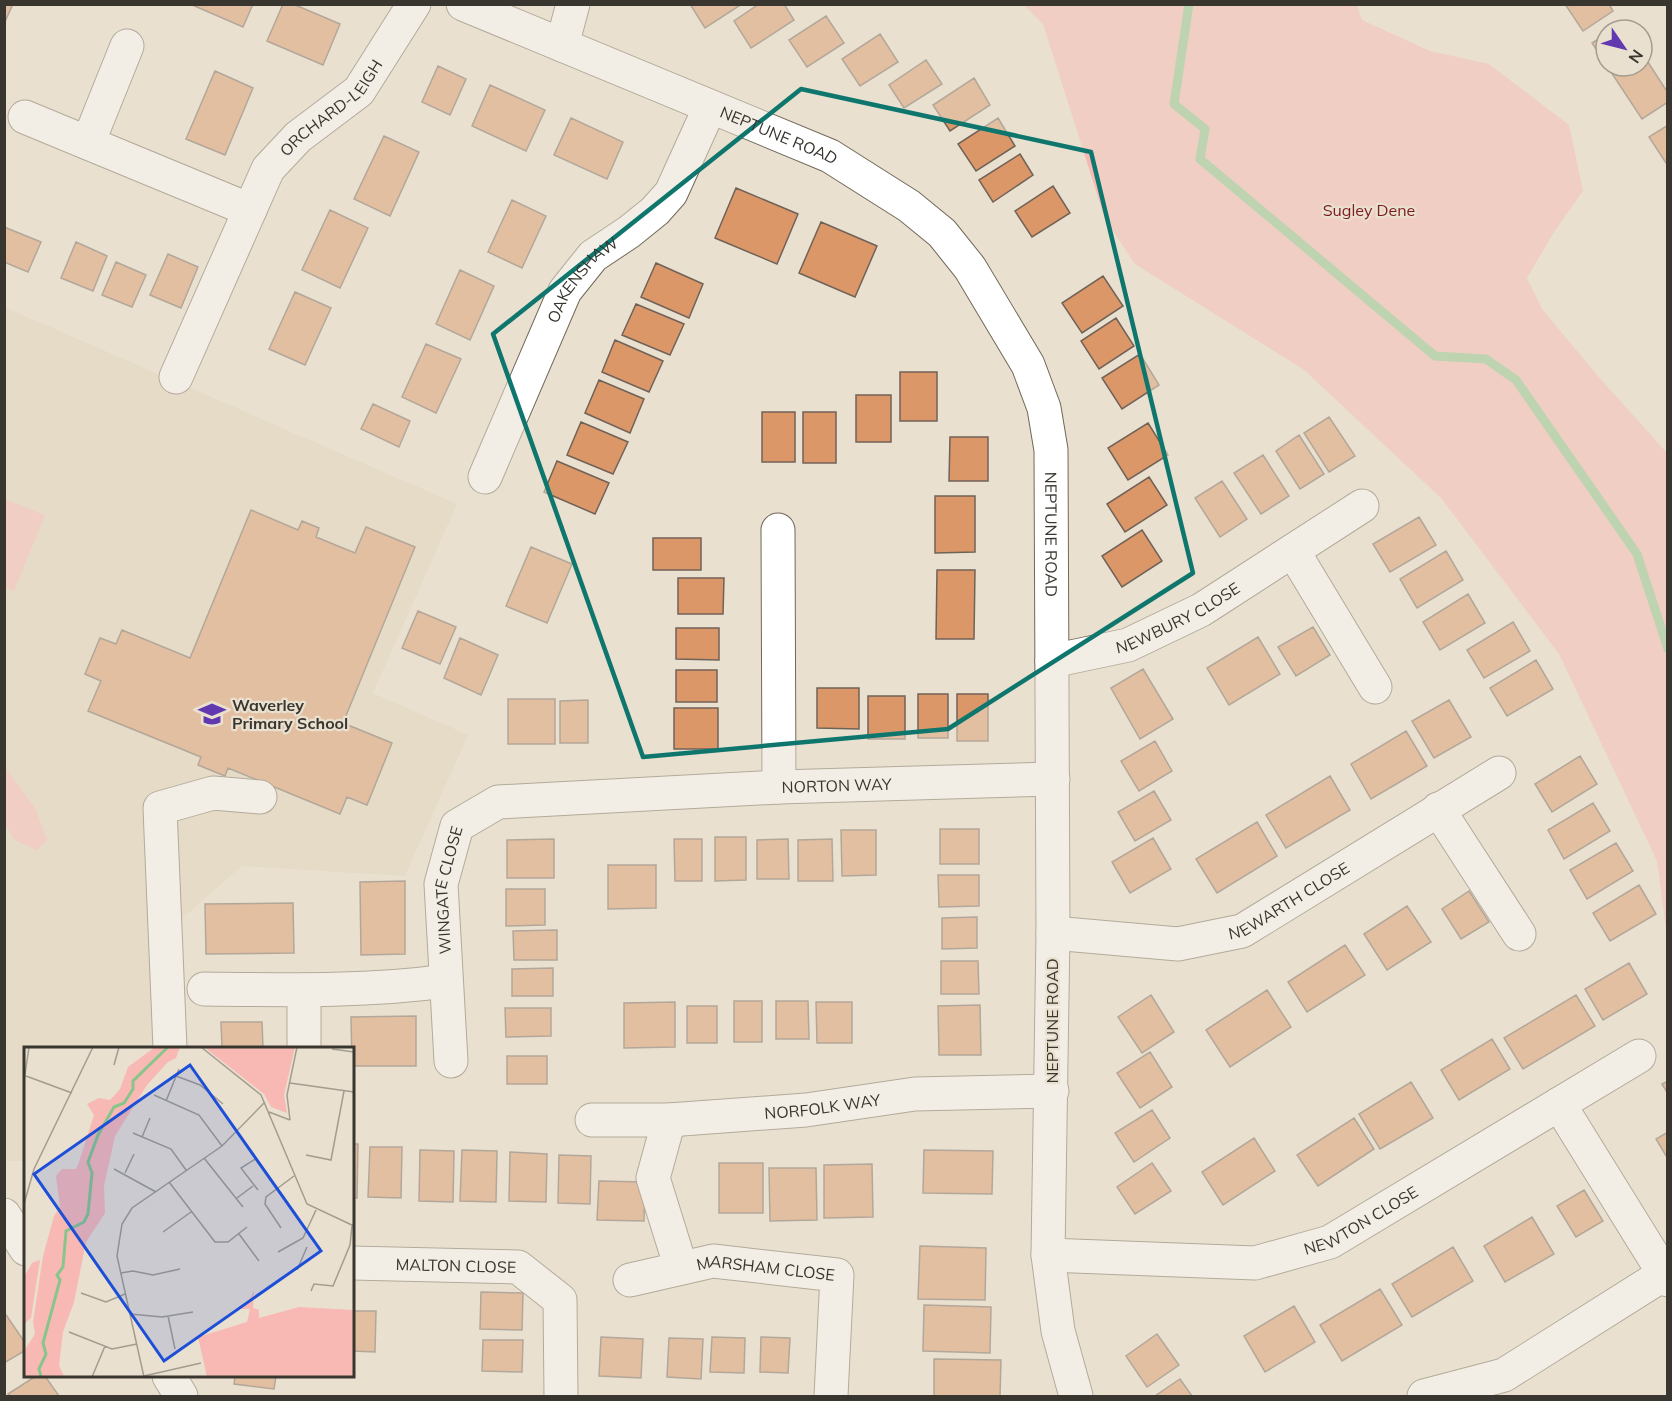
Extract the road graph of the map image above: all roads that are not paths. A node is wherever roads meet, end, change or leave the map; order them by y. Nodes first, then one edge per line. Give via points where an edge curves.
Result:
1 (414, 4) edge
2 (463, 4) edge
3 (573, 4) edge
4 (562, 45) junction
5 (127, 46) dead end
6 (710, 107) junction
7 (25, 117) dead end
8 (88, 143) junction
9 (250, 210) junction
10 (176, 377) dead end
11 (484, 477) dead end
12 (1362, 506) dead end
13 (778, 530) dead end
14 (1293, 551) junction
15 (1052, 662) junction
16 (1375, 687) dead end
17 (1499, 773) dead end
18 (1053, 779) junction
19 (779, 787) junction
20 (621, 795) joint
21 (260, 797) dead end
22 (1438, 808) junction
23 (1053, 933) junction
24 (1519, 934) dead end
25 (446, 981) junction
26 (204, 990) dead end
27 (304, 990) junction
28 (170, 1047) edge
29 (304, 1047) edge
30 (1639, 1056) dead end
31 (451, 1061) dead end
32 (1052, 1091) junction
33 (1558, 1104) junction
34 (592, 1120) dead end
35 (669, 1120) junction
36 (4, 1215) edge
37 (24, 1246) edge
38 (1048, 1255) junction
39 (354, 1263) edge
40 (681, 1268) junction
41 (1666, 1277) edge
42 (630, 1280) dead end
43 (170, 1377) edge
44 (181, 1396) edge
45 (561, 1396) edge
46 (831, 1396) edge
47 (1076, 1396) edge
48 (1424, 1396) edge

1 - 9 street, ORCHARD-LEIGH via 359,91 298,137 268,169
2 - 4 street, NEPTUNE ROAD
3 - 4 street
4 - 6 street, NEPTUNE ROAD
5 - 8 street
6 - 11 street, OAKENSHAW via 671,193 629,232 593,255 565,291
6 - 15 street, NEPTUNE ROAD via 830,156 909,206 942,233 970,267 1028,365 1044,408 1051,450
7 - 8 street
8 - 9 street
9 - 10 street, ORCHARD-LEIGH
12 - 14 street, NEWBURY CLOSE
13 - 19 street
14 - 15 street, NEWBURY CLOSE via 1201,610 1128,645
14 - 16 street
15 - 18 street, NEPTUNE ROAD
17 - 22 street, NEWARTH CLOSE
18 - 19 street, NORTON WAY
18 - 23 street, NEPTUNE ROAD
19 - 20 street, NORTON WAY
20 - 25 street, WINGATE CLOSE via 498,802 457,826 441,884
21 - 28 street via 213,793 160,808
22 - 23 street, NEWARTH CLOSE via 1242,931 1178,944
22 - 24 street
23 - 32 street, NEPTUNE ROAD
25 - 27 street, WINGATE CLOSE via 400,987
25 - 31 street, WINGATE CLOSE
26 - 27 street, WINGATE CLOSE
27 - 29 street
30 - 33 street, NEWTON CLOSE
32 - 35 street, NORFOLK WAY via 915,1094 806,1110
32 - 38 street, NEPTUNE ROAD
33 - 38 street, NEWTON CLOSE via 1330,1242 1255,1263
33 - 41 street
34 - 35 street, NORFOLK WAY
35 - 40 street, MARSHAM CLOSE via 653,1178
36 - 37 street
38 - 47 street, NEPTUNE ROAD via 1058,1332
39 - 45 street, MALTON CLOSE via 518,1267 560,1300
40 - 42 street, MARSHAM CLOSE
40 - 46 street, MARSHAM CLOSE via 713,1261 837,1275
41 - 48 street via 1504,1374
43 - 44 street

